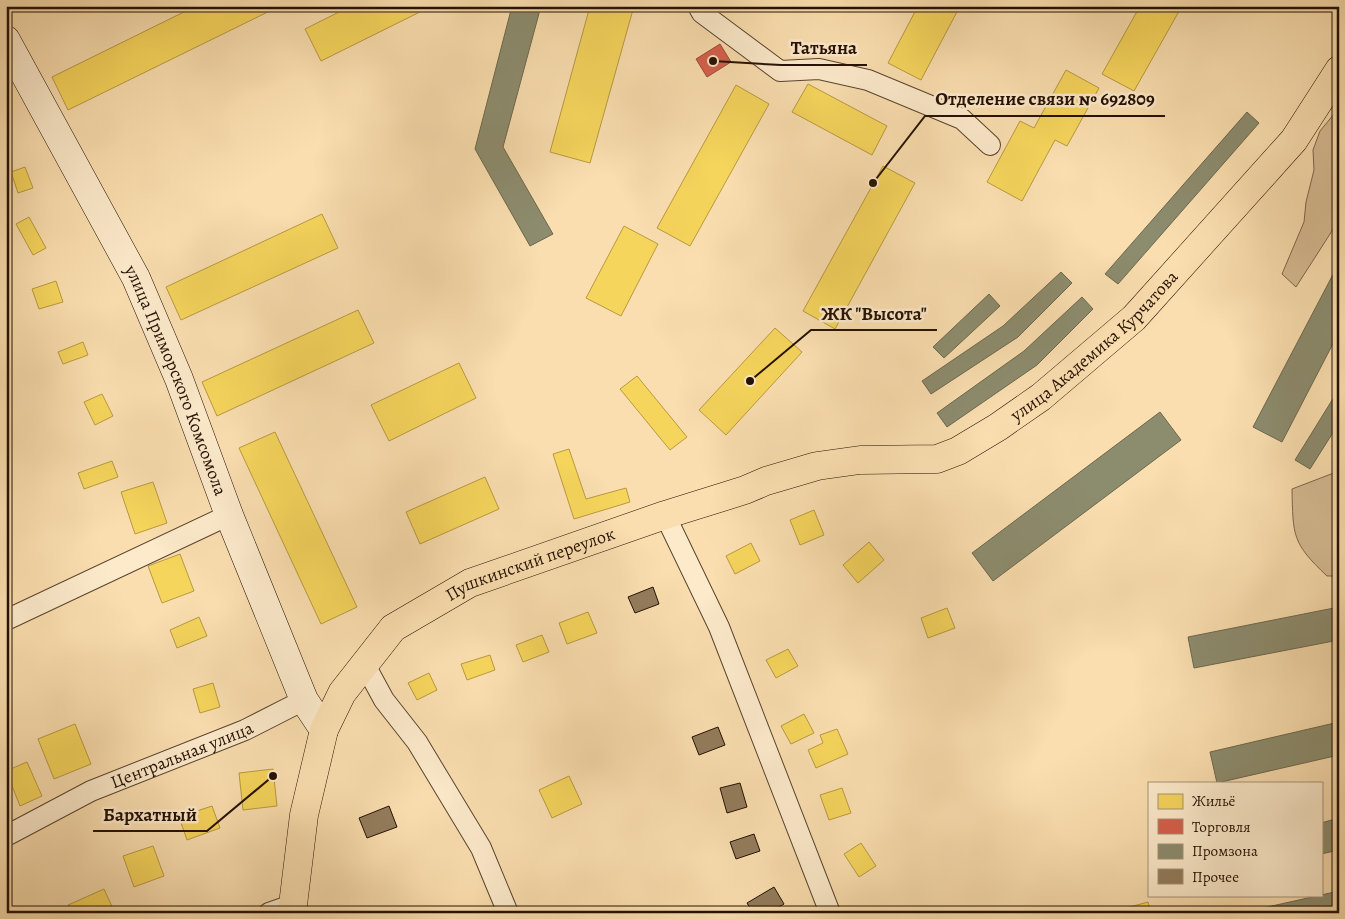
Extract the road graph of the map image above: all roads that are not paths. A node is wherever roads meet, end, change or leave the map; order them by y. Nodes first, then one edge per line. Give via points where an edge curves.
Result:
1 (698, 6) edge
2 (6, 40) edge
3 (1339, 70) edge
4 (990, 145) dead end
5 (766, 481) joint
6 (665, 515) junction
7 (229, 516) junction
8 (6, 620) edge
9 (365, 665) junction
10 (304, 700) junction
11 (329, 718) junction
12 (6, 836) edge
13 (285, 910) edge
14 (508, 913) edge
15 (830, 913) edge

1 - 4 street via 702,13 744,47 780,70 818,69 868,80 962,120
2 - 7 street, улица Приморского Комсомола via 136,278 179,380
3 - 5 main road, улица Академика Курчатова via 1294,140 1134,318 1084,362 998,428 937,459 851,461 816,466
5 - 6 main road, Пушкинский переулок
6 - 9 main road, Пушкинский переулок via 470,583 393,628
6 - 15 street via 719,628
7 - 8 street
7 - 10 street, улица Приморского Комсомола
9 - 11 main road, Пушкинский переулок
9 - 14 street via 384,700 417,742 481,848
10 - 11 street, улица Приморского Комсомола
10 - 12 street, Центральная улица via 245,730 91,790
11 - 13 main road via 304,815

